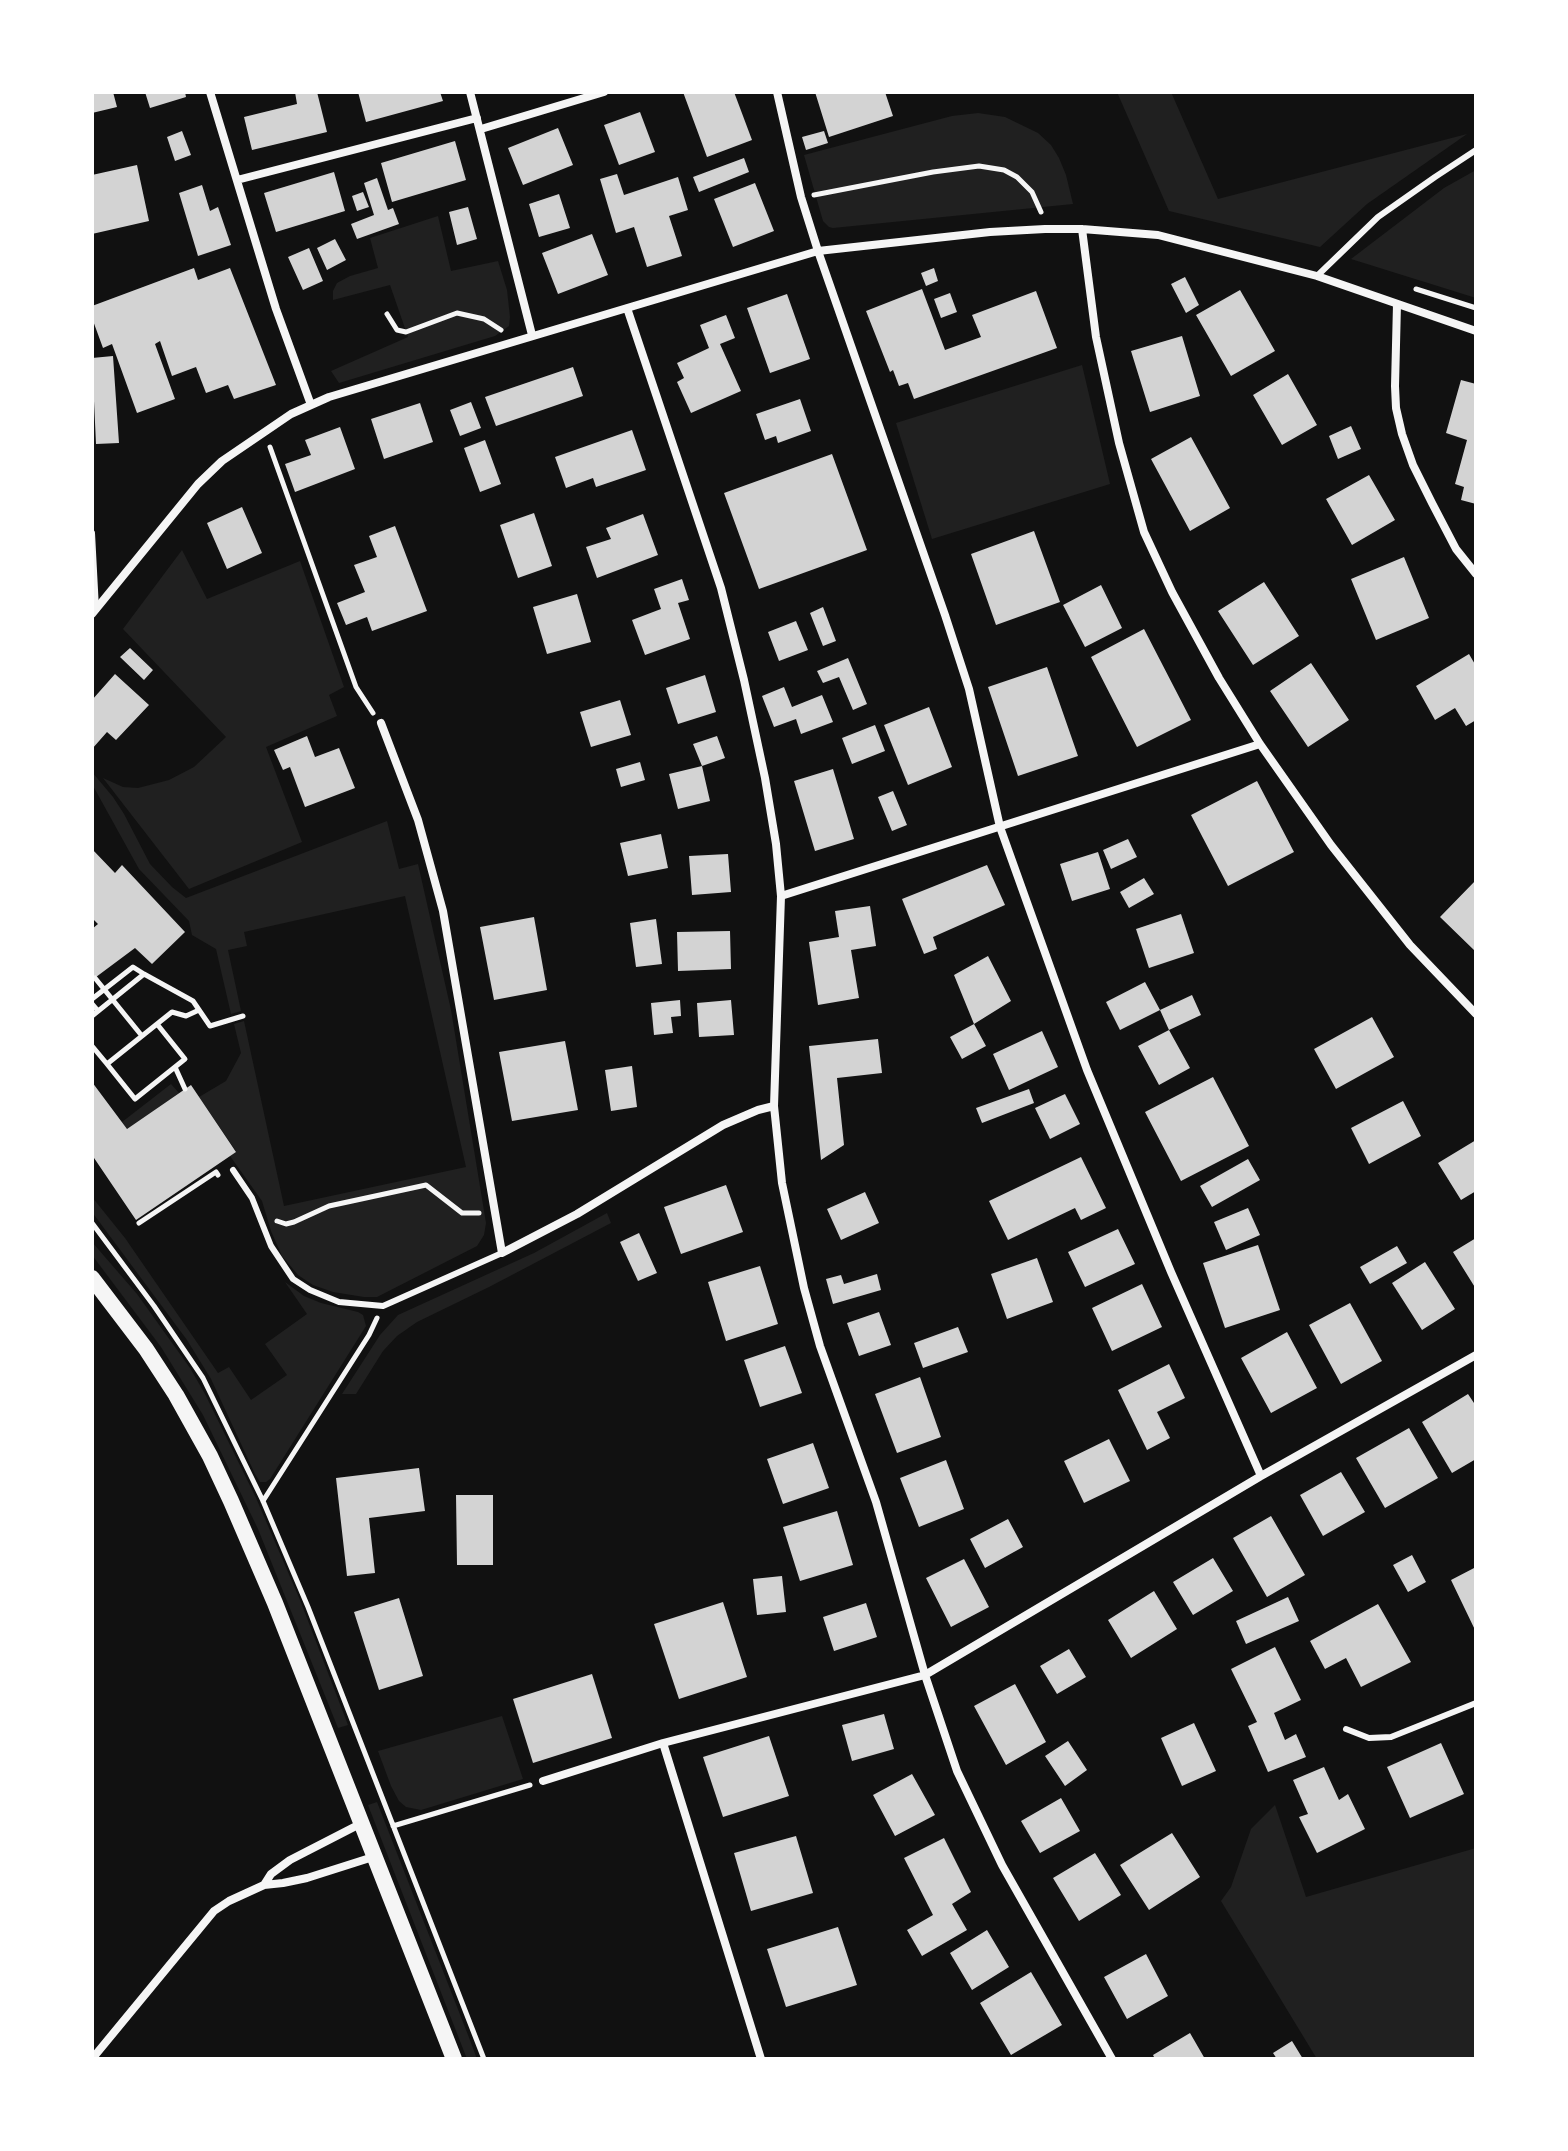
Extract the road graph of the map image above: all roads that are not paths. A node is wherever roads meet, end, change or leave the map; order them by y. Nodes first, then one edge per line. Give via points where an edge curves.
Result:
1 (210, 92) edge
2 (470, 92) edge
3 (604, 92) edge
4 (777, 92) edge
5 (477, 118) junction
6 (481, 129) junction
7 (1476, 150) edge
8 (237, 180) junction
9 (1082, 229) junction
10 (818, 251) junction
11 (1317, 276) junction
12 (1397, 304) junction
13 (627, 308) junction
14 (1476, 331) edge
15 (532, 335) junction
16 (311, 405) junction
17 (92, 533) edge
18 (1476, 574) edge
19 (94, 612) edge
20 (381, 723) road end
21 (1260, 744) junction
22 (1000, 827) junction
23 (781, 896) junction
24 (1476, 1014) edge
25 (774, 1106) junction
26 (233, 1170) dead end
27 (502, 1253) junction
28 (92, 1278) edge
29 (1476, 1355) edge
30 (1261, 1476) junction
31 (925, 1675) junction
32 (1476, 1703) edge
33 (1346, 1729) dead end
34 (663, 1743) junction
35 (543, 1781) road end
36 (360, 1824) junction
37 (373, 1857) junction
38 (264, 1885) junction
39 (92, 2059) edge
40 (454, 2059) edge
41 (761, 2059) edge
42 (1112, 2059) edge

1 - 8 street
2 - 5 street
3 - 6 street
4 - 10 street
5 - 6 street
5 - 8 street
6 - 15 street
7 - 11 lane via 1378,217
8 - 16 street
9 - 10 street via 990,232
9 - 11 street via 1158,235
9 - 21 street via 1096,337 1144,532 1219,678
10 - 13 street
10 - 22 street via 964,674
11 - 12 street
12 - 14 street
12 - 18 street via 1395,386 1402,434 1456,549
13 - 15 street
13 - 23 street via 721,588 765,778
15 - 16 street
16 - 19 street via 222,461
17 - 19 lane
20 - 27 street via 418,820 443,911
21 - 22 street
21 - 24 street via 1379,908
22 - 23 street
22 - 30 street via 1087,1070
23 - 25 street
25 - 27 street via 723,1125
25 - 31 street via 782,1183 804,1288 876,1502
26 - 27 lane via 293,1279 339,1302 383,1306
28 - 36 main road via 176,1395 210,1456 275,1603
29 - 30 street
30 - 31 street
31 - 34 street
31 - 42 street via 977,1817
32 - 33 lane via 1391,1737 1369,1738
34 - 35 street
34 - 41 street
36 - 37 main road
36 - 38 street via 290,1860
37 - 38 street
37 - 40 main road
38 - 39 street via 229,1901 203,1921

